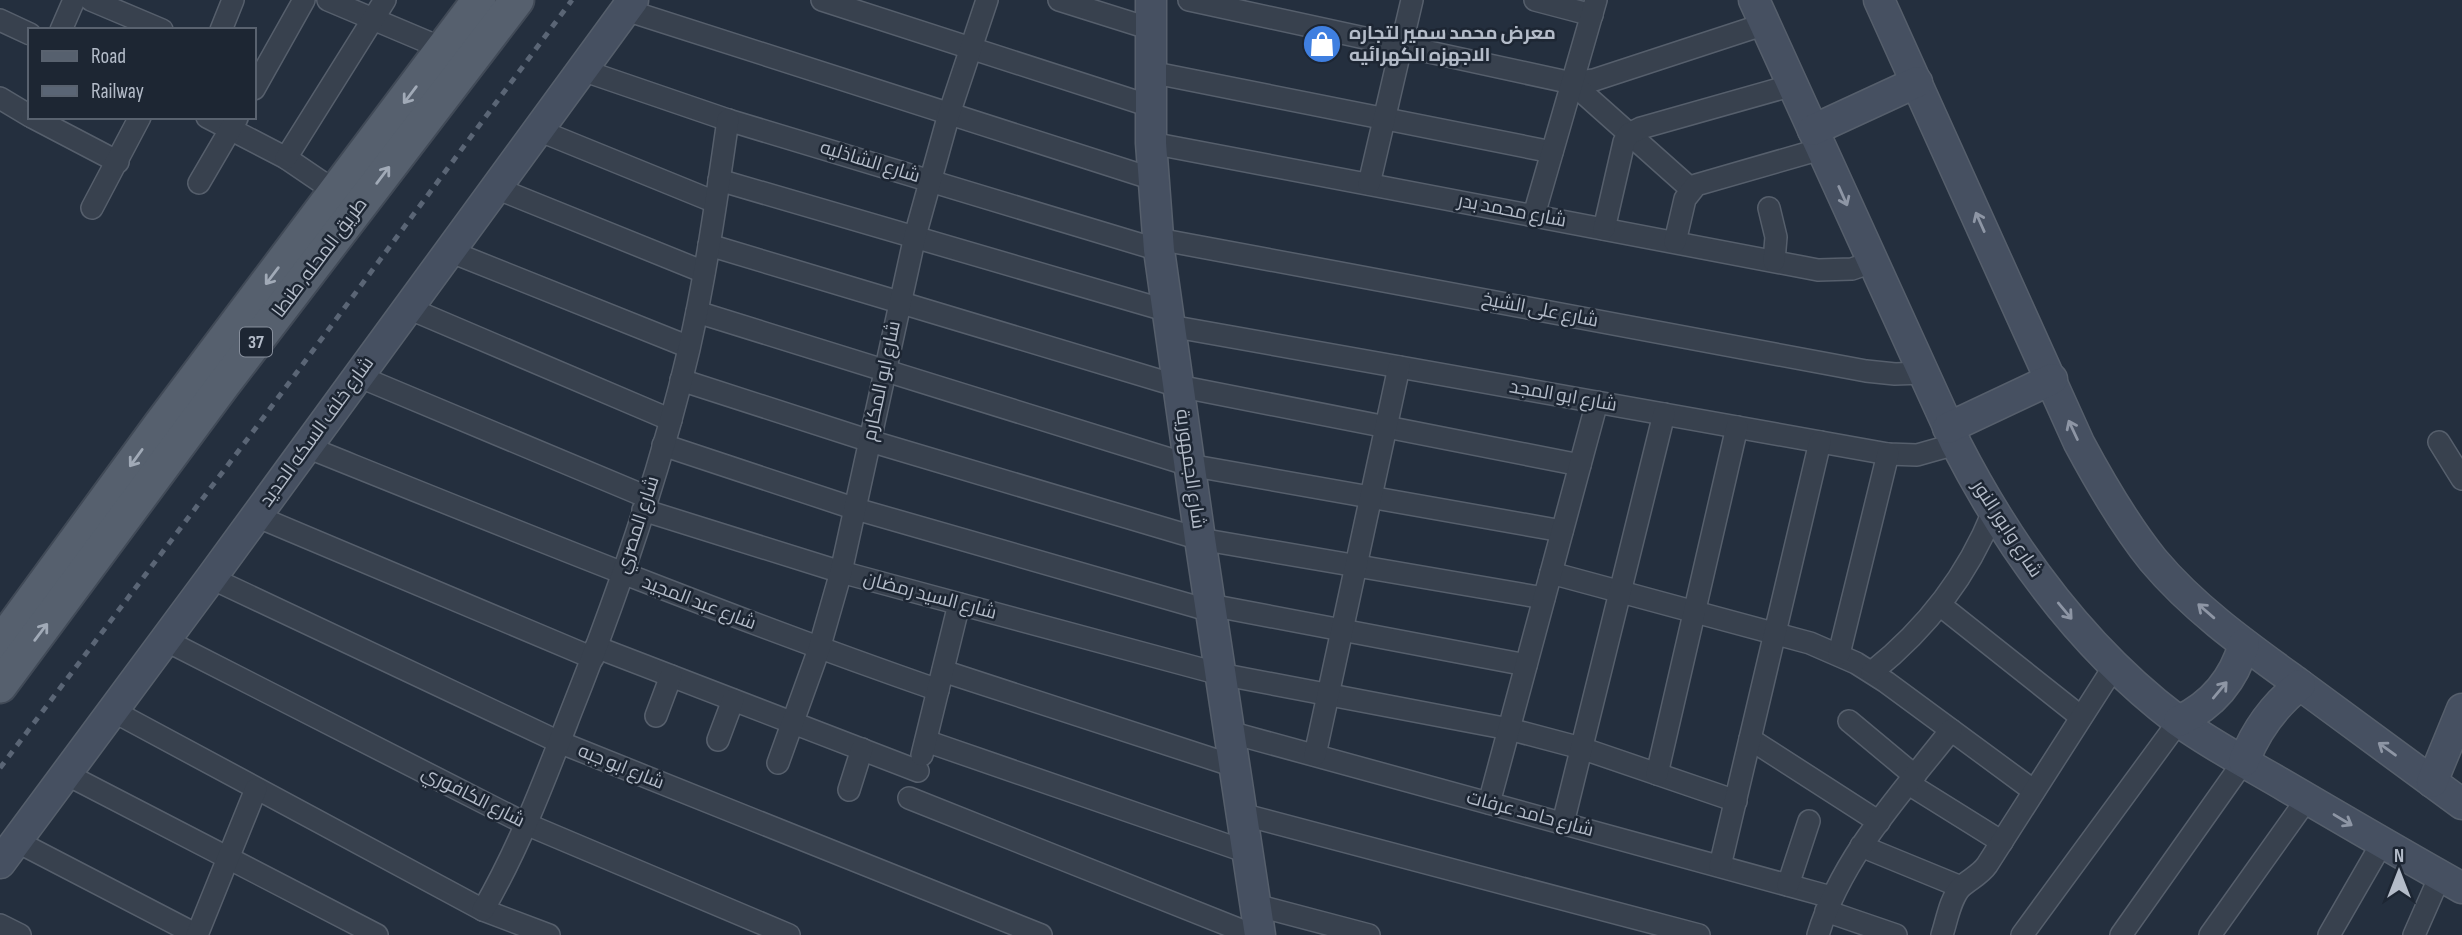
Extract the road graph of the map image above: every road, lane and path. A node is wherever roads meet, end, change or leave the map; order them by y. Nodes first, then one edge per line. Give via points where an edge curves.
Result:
1 (74, 0) edge
2 (91, 0) edge
3 (233, 0) edge
4 (304, 0) edge
5 (328, 0) edge
6 (479, 0) edge
7 (517, 0) edge
8 (822, 0) edge
9 (987, 0) edge
10 (1059, 0) edge
11 (1189, 0) edge
12 (1412, 0) edge
13 (1535, 0) edge
14 (1880, 0) edge
15 (629, 5) edge
16 (1103, 7) edge
17 (1594, 8) edge
18 (380, 9) edge
19 (1760, 12) edge
20 (1151, 14) edge
21 (0, 20) edge
22 (62, 28) edge
23 (157, 28) edge
24 (222, 28) edge
25 (28, 33) edge
26 (1401, 47) junction
27 (444, 48) junction
28 (970, 48) junction
29 (582, 70) junction
30 (1150, 72) junction
31 (1917, 82) junction
32 (1572, 83) junction
33 (256, 85) edge
34 (1793, 85) junction
35 (0, 97) edge
36 (1150, 106) junction
37 (28, 112) edge
38 (949, 114) junction
39 (1384, 118) junction
40 (40, 119) edge
41 (139, 119) edge
42 (216, 119) edge
43 (728, 120) junction
44 (234, 123) edge
45 (538, 130) junction
46 (1629, 134) junction
47 (1817, 139) junction
48 (1151, 143) junction
49 (1552, 152) junction
50 (286, 158) junction
51 (118, 162) junction
52 (1153, 179) junction
53 (929, 180) junction
54 (199, 183) dead end
55 (1368, 184) junction
56 (496, 188) junction
57 (1691, 189) junction
58 (717, 191) junction
59 (336, 192) junction
60 (92, 208) dead end
61 (1769, 208) dead end
62 (1534, 215) junction
63 (1604, 229) junction
64 (915, 236) junction
65 (1675, 242) junction
66 (1159, 244) junction
67 (709, 245) junction
68 (449, 251) junction
69 (1774, 261) junction
70 (1872, 262) junction
71 (704, 272) junction
72 (899, 303) junction
73 (408, 309) junction
74 (696, 312) junction
75 (1169, 318) junction
76 (689, 347) junction
77 (1399, 367) junction
78 (884, 371) junction
79 (1923, 373) junction
80 (358, 376) junction
81 (212, 377) junction
82 (2052, 379) junction
83 (681, 380) junction
84 (1178, 386) junction
85 (1597, 402) junction
86 (1664, 414) junction
87 (671, 420) junction
88 (1386, 428) junction
89 (1737, 428) junction
90 (171, 433) junction
91 (1952, 436) junction
92 (870, 441) junction
93 (1819, 442) junction
94 (2439, 442) dead end
95 (663, 445) junction
96 (307, 447) junction
97 (1888, 454) junction
98 (1189, 465) junction
99 (1580, 465) junction
100 (2462, 479) edge
101 (1371, 496) junction
102 (645, 504) junction
103 (856, 509) junction
104 (1993, 512) junction
105 (256, 516) junction
106 (1562, 531) junction
107 (1200, 539) junction
108 (1356, 565) junction
109 (841, 572) junction
110 (1551, 573) junction
111 (622, 574) junction
112 (211, 578) junction
113 (1620, 592) junction
114 (1544, 598) junction
115 (959, 604) junction
116 (1940, 605) junction
117 (1210, 608) junction
118 (1695, 612) junction
119 (1342, 630) junction
120 (1775, 633) junction
121 (165, 640) junction
122 (2244, 643) junction
123 (0, 644) edge
124 (818, 649) junction
125 (595, 652) junction
126 (1839, 654) junction
127 (1526, 664) junction
128 (2115, 665) junction
129 (1872, 672) junction
130 (1220, 674) junction
131 (671, 676) junction
132 (940, 680) junction
133 (2300, 685) junction
134 (0, 687) edge
135 (1328, 696) junction
136 (733, 700) junction
137 (2462, 709) edge
138 (113, 711) junction
139 (656, 716) dead end
140 (2081, 718) junction
141 (2179, 721) junction
142 (793, 722) junction
143 (1849, 722) dead end
144 (1509, 729) junction
145 (1951, 730) junction
146 (1229, 732) junction
147 (1750, 739) junction
148 (718, 740) dead end
149 (926, 741) junction
150 (559, 742) junction
151 (1581, 748) junction
152 (862, 749) junction
153 (1315, 755) junction
154 (2244, 761) junction
155 (778, 763) dead end
156 (1234, 766) junction
157 (918, 771) junction
158 (66, 774) junction
159 (1657, 774) junction
160 (1912, 780) junction
161 (2432, 782) junction
162 (256, 789) junction
163 (849, 790) dead end
164 (2034, 791) junction
165 (2307, 799) junction
166 (1736, 801) junction
167 (1489, 803) junction
168 (2462, 804) edge
169 (1241, 814) junction
170 (1809, 821) dead end
171 (1879, 822) junction
172 (1563, 823) junction
173 (526, 824) junction
174 (2002, 842) junction
175 (2382, 843) junction
176 (1861, 846) junction
177 (8, 852) edge
178 (1247, 852) junction
179 (228, 858) junction
180 (1720, 866) junction
181 (2451, 882) edge
182 (1788, 885) junction
183 (1961, 887) junction
184 (1829, 904) junction
185 (1255, 905) junction
186 (483, 910) junction
187 (0, 925) edge
188 (748, 927) edge
189 (20, 935) edge
190 (197, 935) edge
191 (377, 935) edge
192 (549, 935) edge
193 (789, 935) edge
194 (1041, 935) edge
195 (1253, 935) edge
196 (1260, 935) edge
197 (1369, 935) edge
198 (1699, 935) edge
199 (1818, 935) edge
200 (1896, 935) edge
201 (1942, 935) edge
202 (2022, 935) edge
203 (2121, 935) edge
204 (2210, 935) edge
205 (2329, 935) edge
206 (2414, 935) edge

1 - 22 street
2 - 23 street
3 - 24 street
4 - 33 street
5 - 18 street
6 - 27 main road, طريق المحله, طنطا / 37
81 -> 7 main road, طريق المحله, طنطا / 37
8 - 28 street
9 - 28 street, شارع ابو المكارم
10 - 16 street
11 - 26 street
12 - 26 street
13 - 17 street
14 - 31 main road
15 - 29 main road, شارع خلف السكه الحديد
15 - 38 street
16 - 20 street
17 - 32 street
18 - 27 street
18 - 50 street
19 - 32 street via 1594,80
19 - 34 main road, شارع وابور النور
20 - 30 main road, شارع الجمهورية
21 - 25 street
26 - 32 street
26 - 39 street
27 -> 59 main road, طريق المحله, طنطا / 37
28 - 36 street
28 - 38 street, شارع ابو المكارم
29 - 43 street, شارع الشاذليه
29 - 45 main road, شارع خلف السكه الحديد
30 - 36 main road, شارع الجمهورية
30 - 39 street
31 - 47 main road
82 -> 31 main road
32 - 46 street
32 - 49 street
34 - 46 street
34 - 47 main road, شارع وابور النور
35 - 37 street
36 - 48 main road, شارع الجمهورية
38 - 52 street
38 - 53 street, شارع ابو المكارم
39 - 49 street
39 - 55 street
40 - 51 street
41 - 51 street
42 - 44 street
43 - 53 street, شارع الشاذليه
43 - 58 street, شارع المصري
44 - 50 street
44 - 54 street
45 - 56 main road, شارع خلف السكه الحديد
45 - 58 street, شارع ابو المجد
46 - 57 street
46 - 63 street
47 - 57 street
47 -> 70 main road, شارع وابور النور
48 - 52 main road, شارع الجمهورية
48 - 55 street, شارع محمد بدر
49 - 62 street
50 - 59 street
51 - 60 street
52 - 66 main road, شارع الجمهورية
53 - 64 street, شارع ابو المكارم
53 - 66 street, شارع الشاذليه
55 - 62 street, شارع محمد بدر
56 - 68 main road, شارع خلف السكه الحديد
56 - 71 street
57 - 65 street
58 - 64 street, شارع ابو المجد
58 - 67 street, شارع المصري
59 -> 81 main road, طريق المحله, طنطا / 37
61 - 69 street via 1776,237
62 - 63 street, شارع محمد بدر
63 - 65 street, شارع محمد بدر
64 - 72 street, شارع ابو المكارم
64 - 75 street, شارع ابو المجد
65 - 69 street, شارع محمد بدر
66 - 75 main road, شارع الجمهورية
66 - 79 street, شارع على الشيخ via 1866,371
67 - 71 street, شارع المصري
67 - 72 street
68 - 73 main road, شارع خلف السكه الحديد
68 - 76 street
69 - 70 street, شارع محمد بدر via 1829,271
70 - 79 main road, شارع وابور النور
71 - 74 street, شارع المصري
72 - 78 street, شارع ابو المكارم
72 - 84 street
73 - 80 main road, شارع خلف السكه الحديد
73 - 87 street
74 - 76 street, شارع المصري
74 - 78 street
75 - 77 street, شارع ابو المجد
75 - 84 main road, شارع الجمهورية
76 - 83 street, شارع المصري
77 - 85 street, شارع ابو المجد
77 - 88 street
78 - 92 street, شارع ابو المكارم
78 - 98 street
79 - 91 main road, شارع وابور النور
80 - 96 main road, شارع خلف السكه الحديد
80 - 102 street, شارع السيد رمضان
81 - 90 main road, طريق المحله, طنطا / 37
82 - 91 main road
122 -> 82 main road via 2178,587 2133,533 2095,474
83 - 87 street, شارع المصري
83 - 92 street
84 - 88 street
84 - 98 main road, شارع الجمهورية
85 - 86 street, شارع ابو المجد
85 - 99 street
86 - 89 street, شارع ابو المجد
86 - 113 street
87 - 95 street, شارع المصري
88 - 99 street
88 - 101 street
89 - 93 street, شارع ابو المجد
89 - 118 street
90 -> 123 main road, طريق المحله, طنطا / 37
134 -> 90 main road, طريق المحله, طنطا / 37
91 - 97 street, شارع ابو المجد via 1917,455
91 - 104 main road, شارع وابور النور
92 - 103 street, شارع ابو المكارم
92 - 107 street
93 - 97 street, شارع ابو المجد
93 - 120 street
94 - 100 street
95 - 102 street, شارع المصري
95 - 103 street
96 - 105 main road, شارع خلف السكه الحديد
96 - 111 street, شارع عبد المجيد
97 - 126 street
98 - 101 street
98 - 107 main road, شارع الجمهورية
99 - 106 street
101 - 106 street
101 - 108 street
102 - 109 street, شارع السيد رمضان
102 - 111 street, شارع المصري
103 - 109 street, شارع ابو المكارم
103 - 117 street
104 - 116 street via 1971,560
104 -> 128 main road, شارع وابور النور via 2034,573
105 - 112 main road, شارع خلف السكه الحديد
105 - 125 street
106 - 110 street
107 - 108 street
107 - 117 main road, شارع الجمهورية
108 - 114 street
108 - 119 street
109 - 115 street, شارع السيد رمضان
109 - 124 street, شارع ابو المكارم
110 - 113 street
110 - 114 street
111 - 124 street, شارع عبد المجيد
111 - 125 street, شارع المصري
112 - 121 main road, شارع خلف السكه الحديد
112 - 150 street, شارع ابو جبه
113 - 118 street
113 - 151 street
114 - 127 street
115 - 130 street, شارع السيد رمضان
115 - 132 street
116 - 129 street via 1909,641
116 - 140 street
117 - 119 street
117 - 130 main road, شارع الجمهورية
118 - 120 street
118 - 159 street
119 - 127 street
119 - 135 street
120 - 126 street
120 - 147 street
121 - 138 main road, شارع خلف السكه الحديد
121 - 173 street, شارع الكافوري
122 - 133 main road
141 -> 122 main road via 2216,696 2234,672
124 - 132 street, شارع عبد المجيد
124 - 142 street, شارع ابو المكارم
125 - 131 street
125 - 150 street, شارع المصري
126 - 129 street
127 - 144 street
128 - 140 street
128 - 141 main road, شارع وابور النور
129 - 145 street
130 - 135 street, شارع السيد رمضان
130 - 146 main road, شارع الجمهورية
131 - 136 street
131 - 139 street
132 - 149 street
132 - 156 street, شارع عبد المجيد
133 - 154 main road via 2266,719
161 -> 133 main road
135 - 144 street, شارع السيد رمضان
135 - 153 street
136 - 142 street
136 - 148 street
137 - 161 main road
138 - 158 main road, شارع خلف السكه الحديد
138 - 162 street
140 - 164 street
141 - 154 main road, شارع وابور النور
141 - 202 street
142 - 152 street
142 - 155 street, شارع ابو المكارم
143 - 160 street
144 - 151 street, شارع السيد رمضان
144 - 167 street
145 - 160 street
145 - 164 street
146 - 153 street, شارع حامد عرفات
146 - 156 main road, شارع الجمهورية
147 - 166 street
147 - 171 street
149 - 157 street
149 - 178 street
150 - 173 street, شارع المصري
150 - 194 street, شارع ابو جبه
151 - 159 street, شارع السيد رمضان
151 - 172 street
152 - 157 street
152 - 163 street
153 - 167 street, شارع حامد عرفات
154 - 165 main road, شارع وابور النور
154 - 203 street
156 - 169 main road, شارع الجمهورية
157 - 195 street via 907,804
158 - 177 main road, شارع خلف السكه الحديد
158 - 179 street
159 - 166 street, شارع السيد رمضان
160 - 171 street
160 - 174 street
161 - 168 main road
162 - 179 street
162 - 186 street
164 - 174 street
165 -> 175 main road, شارع وابور النور
165 - 204 street
166 - 180 street
167 - 172 street, شارع حامد عرفات
169 - 178 main road, شارع الجمهورية
169 - 198 street
170 - 182 street
171 - 176 street
172 - 180 street, شارع حامد عرفات
173 - 186 street, شارع المصري
173 - 188 street, شارع الكافوري
174 - 183 street via 1983,870
175 - 181 main road, شارع وابور النور
175 - 205 street
176 - 183 street
176 - 184 street
177 - 190 street
178 - 185 main road, شارع الجمهورية
179 - 190 street
179 - 191 street
180 - 182 street, شارع حامد عرفات
181 - 206 street
182 - 184 street, شارع حامد عرفات
183 - 201 street
184 - 199 street
184 - 200 street, شارع حامد عرفات
185 - 196 main road, شارع الجمهورية
185 - 197 street
186 - 192 street
187 - 189 street
188 - 193 street, شارع الكافوري

